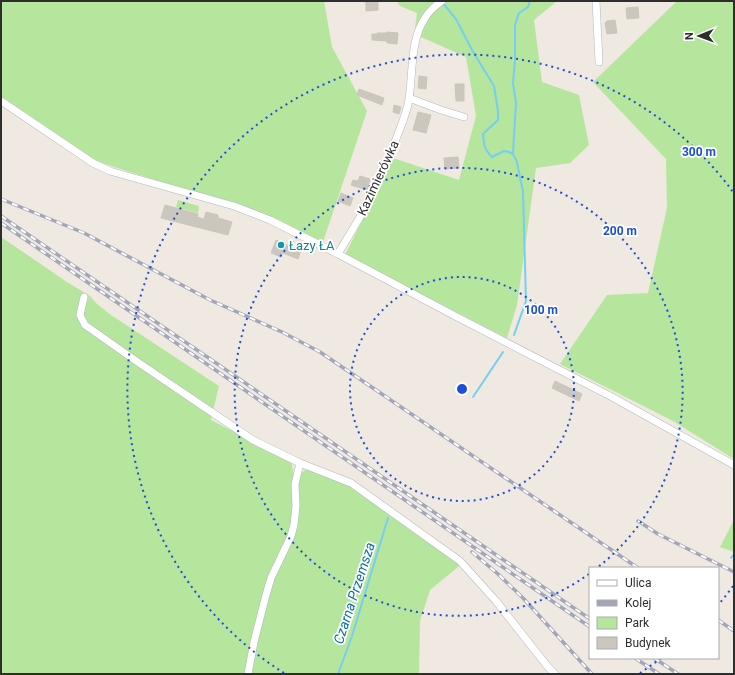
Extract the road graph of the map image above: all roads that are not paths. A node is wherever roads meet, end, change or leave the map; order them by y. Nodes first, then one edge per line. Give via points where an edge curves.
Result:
1 (596, 1) edge
2 (439, 3) edge
3 (599, 62) dead end
4 (409, 98) junction
5 (1, 101) edge
6 (464, 117) dead end
7 (338, 254) junction
8 (84, 297) dead end
9 (300, 463) junction
10 (734, 465) edge
11 (248, 674) edge
12 (555, 674) edge

1 - 3 street
2 - 4 street, Kazimierówka via 419,28
4 - 6 street
4 - 7 street, Kazimierówka via 399,132 373,193
5 - 7 street via 98,166 240,208
7 - 10 street via 612,397
8 - 9 street via 80,315 85,325 252,440
9 - 11 street via 295,484 294,525 266,595
9 - 12 street via 351,483 460,561

